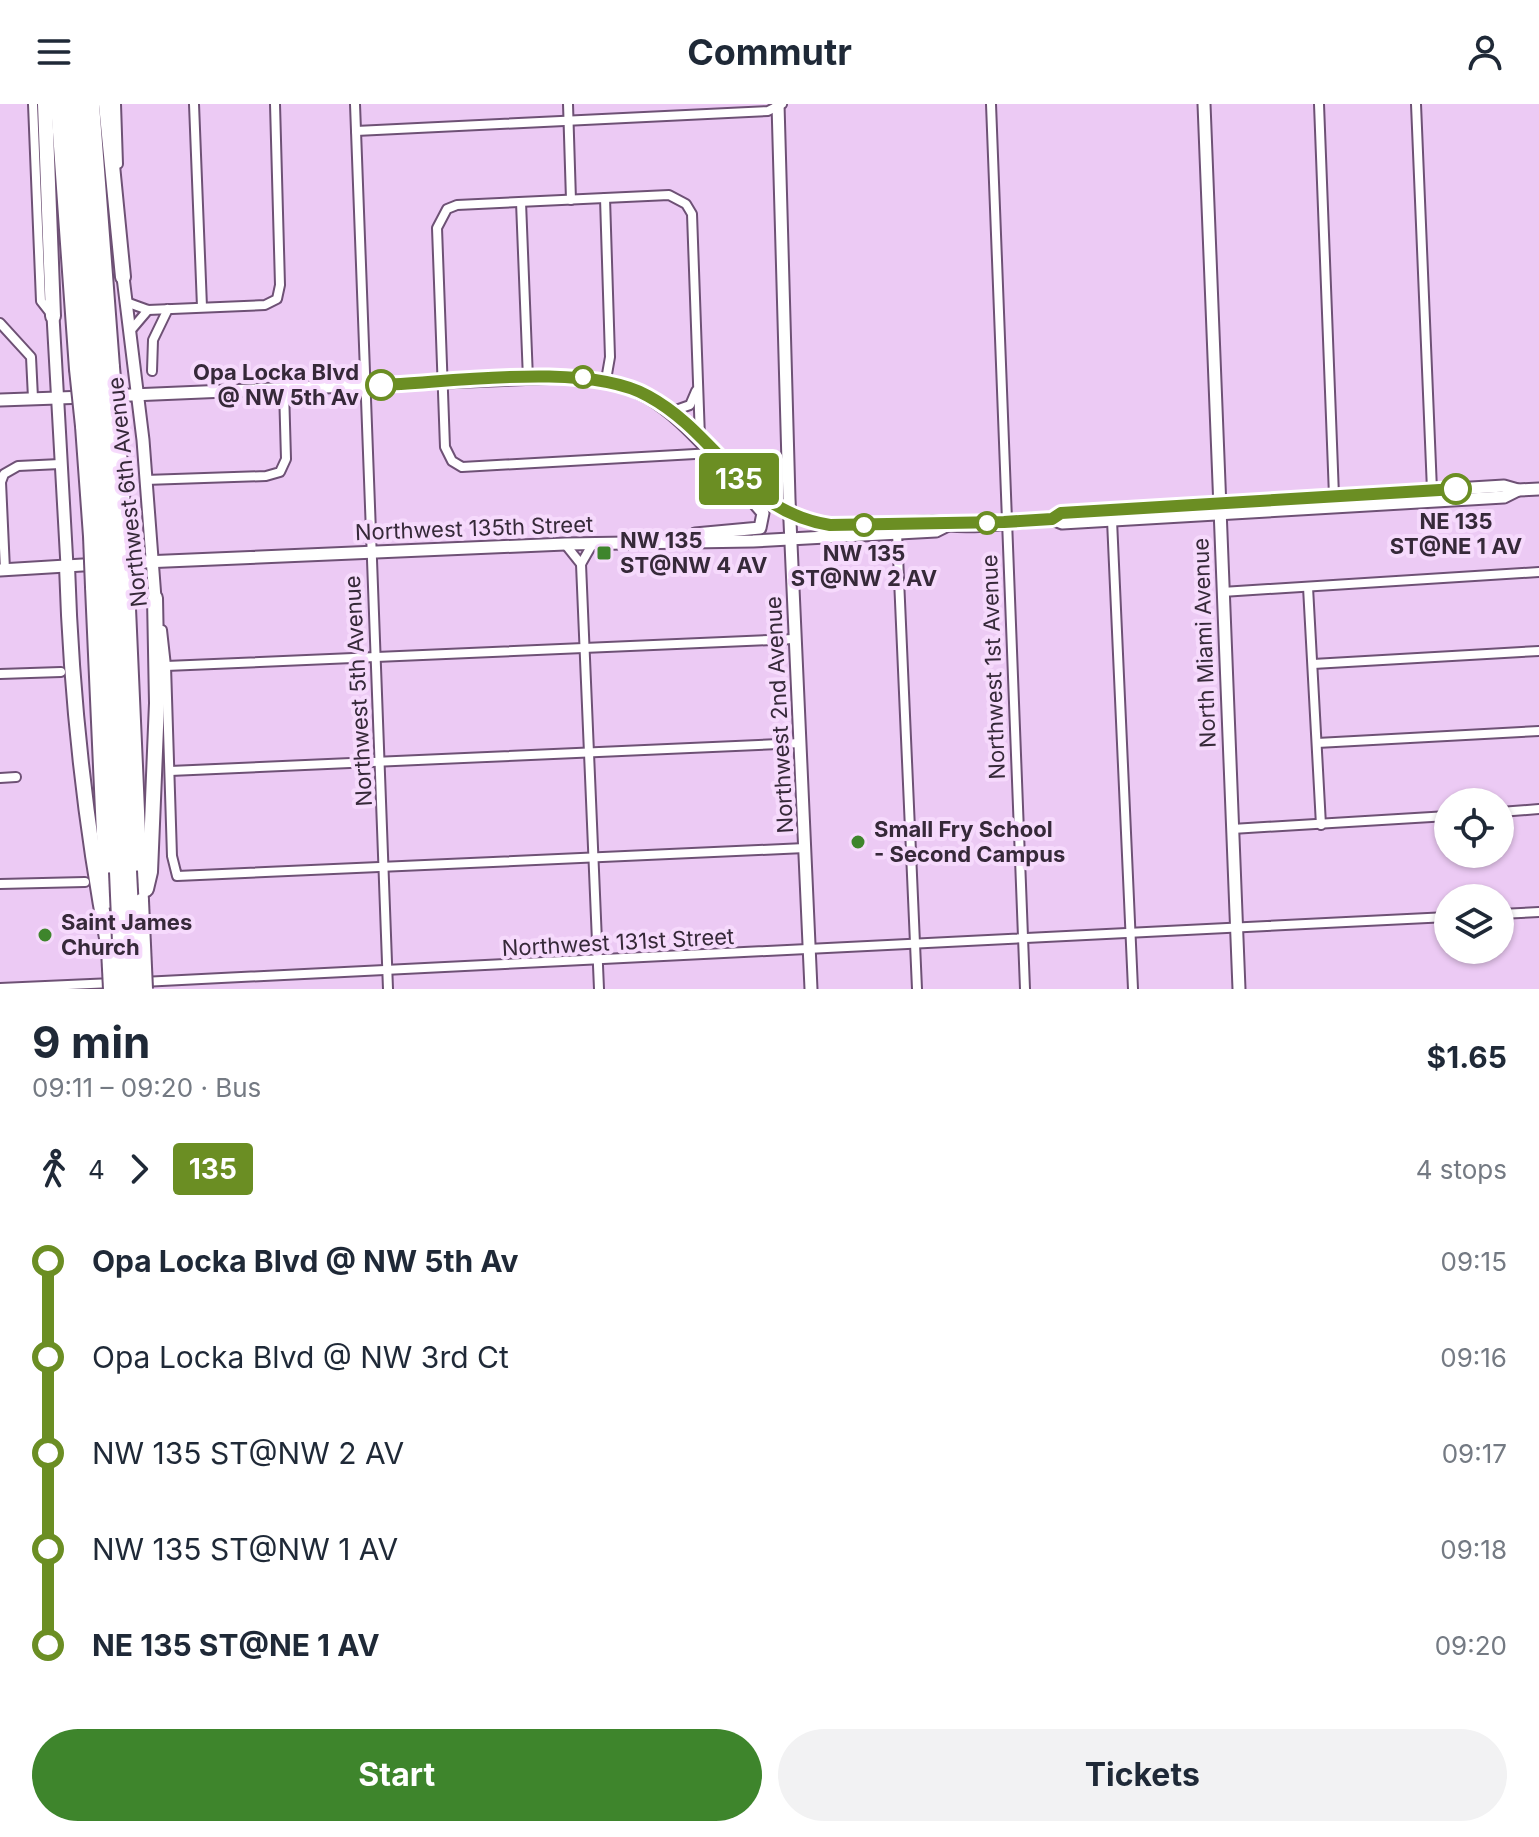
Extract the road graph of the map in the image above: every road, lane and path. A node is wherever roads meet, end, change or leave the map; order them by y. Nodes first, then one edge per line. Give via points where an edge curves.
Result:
1 (33, 104) edge
2 (45, 104) edge
3 (58, 104) edge
4 (69, 104) edge
5 (81, 104) edge
6 (92, 104) edge
7 (106, 104) edge
8 (116, 104) edge
9 (194, 104) edge
10 (275, 104) edge
11 (355, 104) edge
12 (568, 104) edge
13 (991, 104) edge
14 (1204, 104) edge
15 (1319, 104) edge
16 (1416, 104) edge
17 (779, 105) edge
18 (568, 121) junction
19 (356, 131) junction
20 (605, 198) junction
21 (571, 200) junction
22 (521, 202) junction
23 (123, 277) junction
24 (126, 302) junction
25 (202, 307) junction
26 (168, 309) junction
27 (148, 310) junction
28 (53, 316) junction
29 (0, 323) edge
30 (129, 332) junction
31 (94, 368) junction
32 (152, 371) dead end
33 (528, 379) junction
34 (606, 380) junction
35 (442, 382) junction
36 (363, 385) junction
37 (284, 389) junction
38 (697, 391) junction
39 (137, 394) junction
40 (33, 398) junction
41 (55, 398) junction
42 (0, 400) edge
43 (673, 411) junction
44 (100, 425) junction
45 (700, 438) junction
46 (714, 453) junction
47 (60, 464) junction
48 (733, 474) junction
49 (145, 480) junction
50 (788, 483) junction
51 (1539, 489) edge
52 (1432, 490) junction
53 (1518, 490) junction
54 (759, 496) junction
55 (1334, 496) junction
56 (1154, 507) junction
57 (1219, 508) junction
58 (790, 513) junction
59 (1052, 519) junction
60 (1112, 520) junction
61 (1004, 522) junction
62 (948, 525) junction
63 (847, 526) junction
64 (897, 533) junction
65 (108, 535) junction
66 (791, 536) junction
67 (663, 541) junction
68 (593, 543) junction
69 (565, 544) junction
70 (369, 553) junction
71 (152, 562) junction
72 (581, 564) junction
73 (67, 566) junction
74 (3, 570) edge
75 (1539, 572) edge
76 (110, 586) junction
77 (1308, 587) junction
78 (1222, 592) junction
79 (155, 598) junction
80 (794, 639) junction
81 (584, 649) junction
82 (1539, 651) edge
83 (375, 659) junction
84 (1313, 664) junction
85 (166, 666) junction
86 (61, 672) dead end
87 (0, 674) edge
88 (1539, 731) edge
89 (801, 743) junction
90 (1317, 743) junction
91 (588, 752) junction
92 (379, 762) junction
93 (170, 771) junction
94 (16, 777) dead end
95 (0, 778) edge
96 (1539, 809) edge
97 (1514, 811) edge
98 (1434, 817) edge
99 (1321, 825) junction
100 (1232, 829) junction
101 (805, 848) junction
102 (593, 856) junction
103 (384, 866) junction
104 (117, 874) junction
105 (0, 884) edge
106 (1539, 912) edge
107 (1514, 913) edge
108 (1434, 918) edge
109 (1236, 928) junction
110 (1130, 933) junction
111 (1023, 939) junction
112 (915, 946) junction
113 (809, 952) junction
114 (598, 961) junction
115 (388, 971) junction
116 (177, 985) edge
117 (0, 988) edge
118 (111, 989) edge
119 (122, 989) edge
120 (135, 989) edge
121 (145, 989) edge
122 (388, 989) edge
123 (599, 989) edge
124 (811, 989) edge
125 (917, 989) edge
126 (1025, 989) edge
127 (1133, 989) edge
128 (1239, 989) edge

1 - 28 street via 41,301
2 - 28 highway
3 - 31 highway
4 - 31 highway
5 - 31 highway
6 - 31 highway
7 - 23 highway
8 - 23 street, Northwest 6th Avenue
9 - 25 street
10 - 25 street via 278,296 265,305
11 - 19 street, Northwest 5th Avenue
12 - 18 street
13 - 61 street, Northwest 1st Avenue
14 - 57 main road, North Miami Avenue
15 - 55 street
16 - 52 street
17 - 18 street via 768,111
17 - 50 main road, Northwest 2nd Avenue
18 - 19 street
18 - 21 street
19 - 36 street, Northwest 5th Avenue
20 - 21 street
20 - 34 street via 610,357
20 - 38 street via 669,195 692,214
21 - 22 street
22 - 33 street
22 - 35 street via 457,205 447,209 437,228
23 - 24 main road, Northwest 6th Avenue
24 - 27 street
24 - 30 main road, Northwest 6th Avenue
25 - 26 street
26 - 27 street
26 - 32 street via 153,340
27 - 30 street
28 - 41 main road
29 - 40 street via 31,357
30 - 39 main road, Northwest 6th Avenue
31 - 44 highway, bridge
31 - 44 highway, bridge
33 - 34 main road
33 - 35 main road
34 - 43 main road
35 - 36 main road
35 - 46 street via 445,447 462,467
36 - 37 main road
36 - 70 street, Northwest 5th Avenue
37 - 39 main road
37 - 49 street via 283,469 266,476
38 - 43 street via 690,405
38 - 45 street
39 - 41 main road
39 - 49 main road, Northwest 6th Avenue
40 - 41 main road
40 - 42 main road
41 - 47 main road
43 - 45 main road
44 - 65 highway
44 - 65 highway
45 - 46 main road
46 - 48 main road
47 - 73 main road
47 - 74 street via 18,466 4,474
48 - 54 main road, Northwest 135th Street
48 - 67 main road via 762,511 760,528
49 - 71 main road, Northwest 6th Avenue
50 - 54 main road via 776,495
50 - 58 main road, Northwest 2nd Avenue
51 - 53 main road
52 - 53 main road, Northwest 135th Street
52 - 55 main road, Northwest 135th Street
53 - 57 main road, Northwest 135th Street via 1504,497
54 - 58 main road, Northwest 135th Street
55 - 57 main road, Northwest 135th Street
56 - 57 main road, Northwest 135th Street
56 - 59 main road, Northwest 135th Street via 1061,513
56 - 60 main road via 1115,514
57 - 60 main road, Northwest 135th Street
57 - 78 main road, North Miami Avenue
58 - 63 main road, Northwest 135th Street
58 - 66 main road, Northwest 2nd Avenue
59 - 60 main road, Northwest 135th Street
59 - 61 main road, Northwest 135th Street
60 - 110 street
61 - 62 main road, Northwest 135th Street
61 - 111 street, Northwest 1st Avenue
62 - 63 main road, Northwest 135th Street via 935,521
62 - 64 main road, Northwest 135th Street via 936,531
63 - 66 main road
64 - 66 main road, Northwest 135th Street
64 - 112 street
65 - 76 highway, bridge
65 - 76 highway, bridge
66 - 67 main road, Northwest 135th Street
66 - 80 main road, Northwest 2nd Avenue
67 - 68 main road, Northwest 135th Street
68 - 69 main road, Northwest 135th Street
68 - 72 street
69 - 70 main road, Northwest 135th Street
69 - 72 street
70 - 71 main road, Northwest 135th Street
70 - 83 street, Northwest 5th Avenue
71 - 73 main road, Northwest 135th Street
71 - 79 main road, Northwest 6th Avenue
72 - 81 street
73 - 74 main road, Northwest 135th Street
73 - 104 highway via 70,632
75 - 77 street
76 - 104 highway
76 - 104 highway
77 - 78 street
77 - 84 street
78 - 100 main road, North Miami Avenue
79 - 85 street, Northwest 6th Avenue
79 - 104 highway via 157,703
80 - 81 street
80 - 89 main road, Northwest 2nd Avenue
81 - 83 street
81 - 91 street
82 - 84 street
83 - 85 street
83 - 92 street, Northwest 5th Avenue
84 - 90 street
85 - 93 street, Northwest 6th Avenue
86 - 87 street
88 - 90 street
89 - 91 street
89 - 101 main road, Northwest 2nd Avenue
90 - 99 street
91 - 92 street
91 - 102 street
92 - 93 street
92 - 103 street, Northwest 5th Avenue
93 - 103 street, Northwest 6th Avenue via 177,876
94 - 95 street
96 - 97 street
98 - 99 street
99 - 100 street
100 - 109 main road, North Miami Avenue
101 - 102 street
101 - 113 main road, Northwest 2nd Avenue
102 - 103 street
102 - 114 street
103 - 115 street, Northwest 5th Avenue
104 - 105 street
104 - 118 highway, bridge via 109,949
104 - 119 highway, bridge
104 - 120 highway, bridge
104 - 121 highway, bridge via 141,901
106 - 107 street
108 - 109 street, Northwest 131st Street
109 - 110 street, Northwest 131st Street
109 - 128 main road, North Miami Avenue
110 - 111 street, Northwest 131st Street
110 - 127 street
111 - 112 street, Northwest 131st Street
111 - 126 street, Northwest 1st Avenue
112 - 113 street, Northwest 131st Street
112 - 125 street
113 - 114 street, Northwest 131st Street
113 - 124 main road, Northwest 2nd Avenue
114 - 115 street, Northwest 131st Street
114 - 123 street
115 - 116 street, Northwest 131st Street
115 - 122 street, Northwest 5th Avenue
116 - 117 street, Northwest 131st Street

